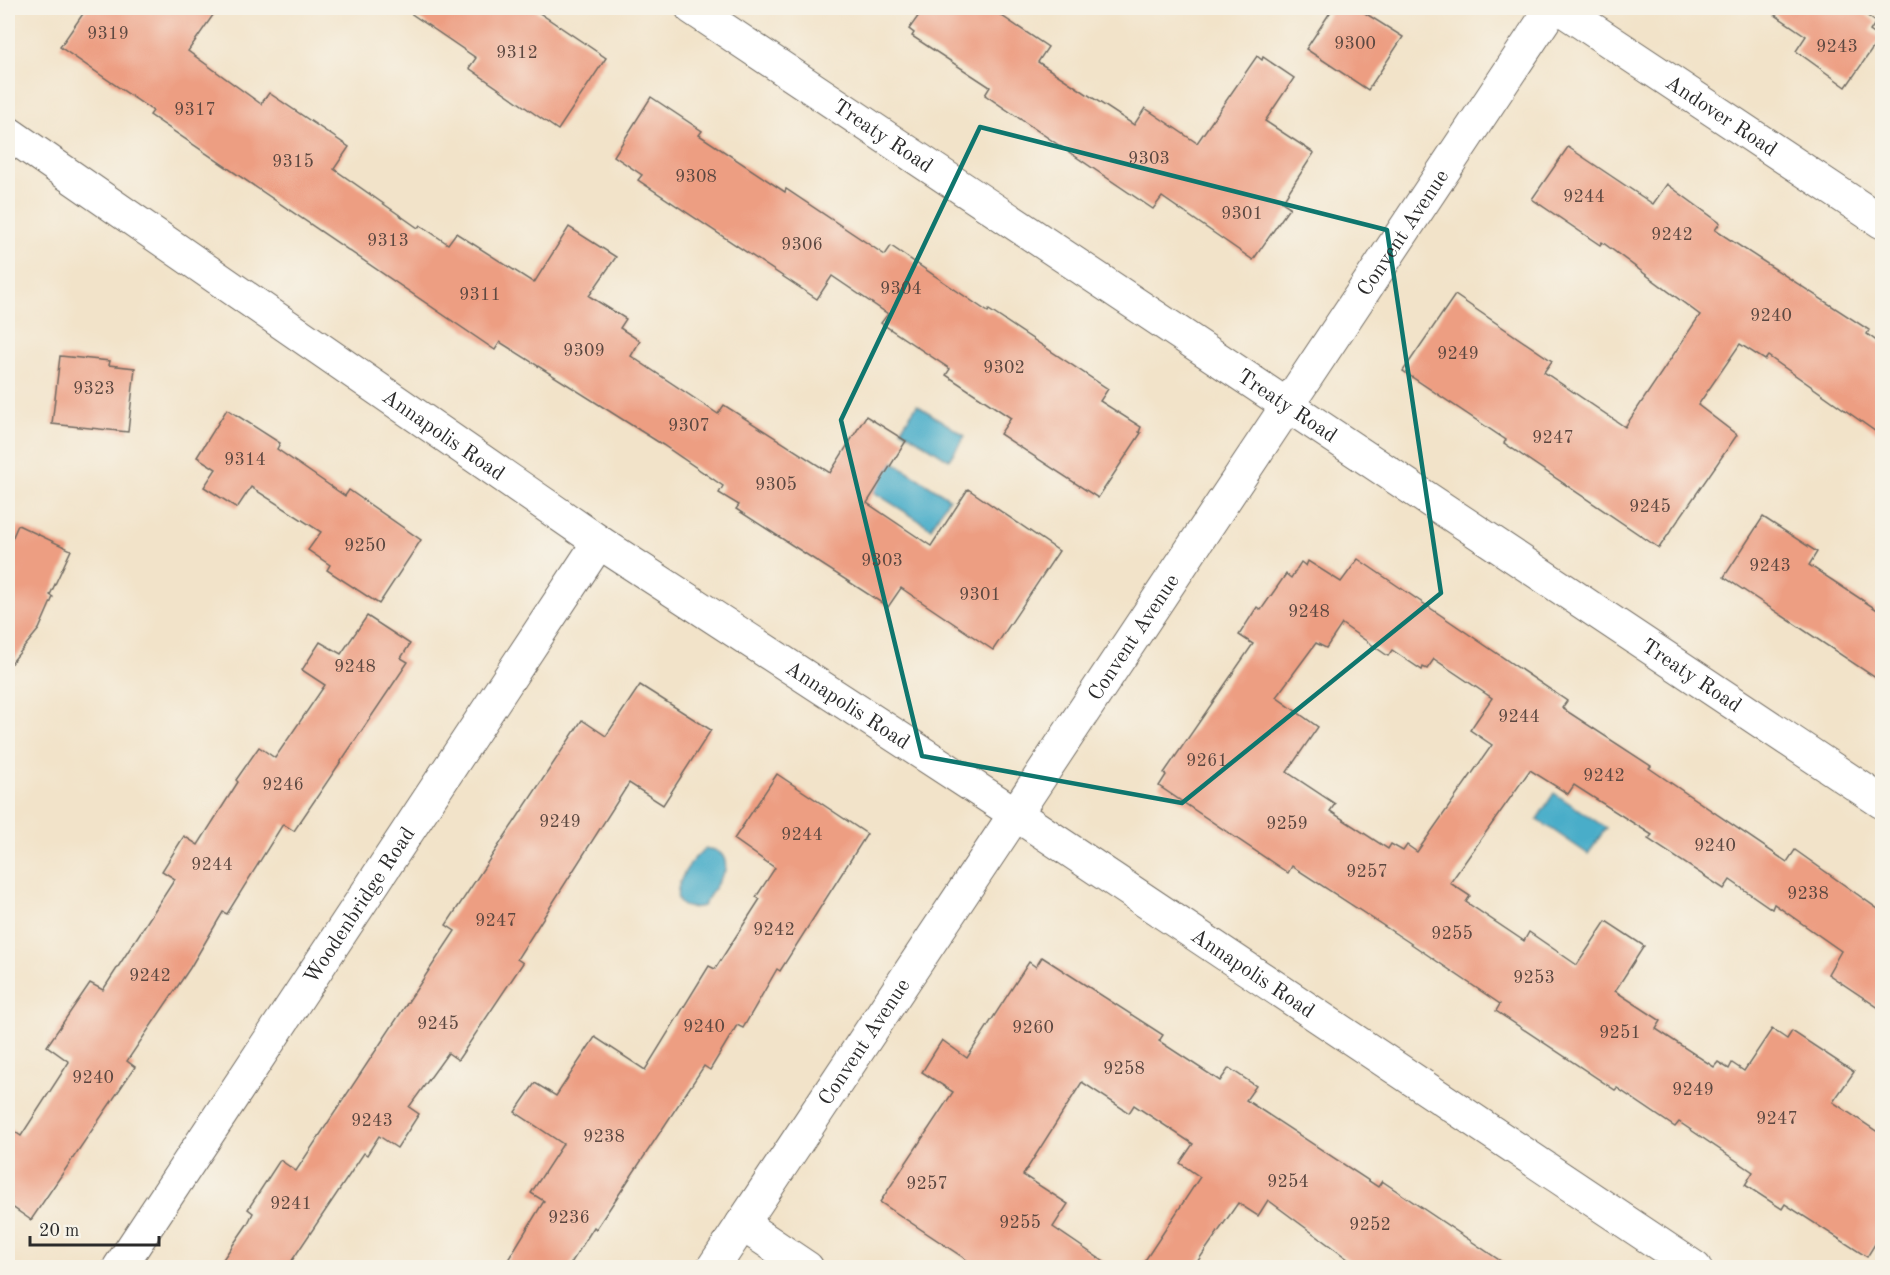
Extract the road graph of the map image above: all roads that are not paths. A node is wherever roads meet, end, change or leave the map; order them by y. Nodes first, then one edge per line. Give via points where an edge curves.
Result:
1 (692, 8) edge
2 (1552, 8) edge
3 (1560, 8) edge
4 (8, 133) edge
5 (1882, 222) edge
6 (1287, 405) junction
7 (599, 542) junction
8 (1882, 802) edge
9 (1014, 813) junction
10 (742, 1224) junction
11 (119, 1268) edge
12 (713, 1268) edge
13 (807, 1268) edge
14 (1695, 1268) edge

1 - 6 street, Treaty Road
2 - 6 street, Convent Avenue
3 - 5 street, Andover Road
4 - 7 street, Annapolis Road
6 - 8 street, Treaty Road
6 - 9 street, Convent Avenue
7 - 9 street, Annapolis Road
7 - 11 street, Woodenbridge Road
9 - 10 street, Convent Avenue
9 - 14 street, Annapolis Road
10 - 12 street, Convent Avenue
10 - 13 street

